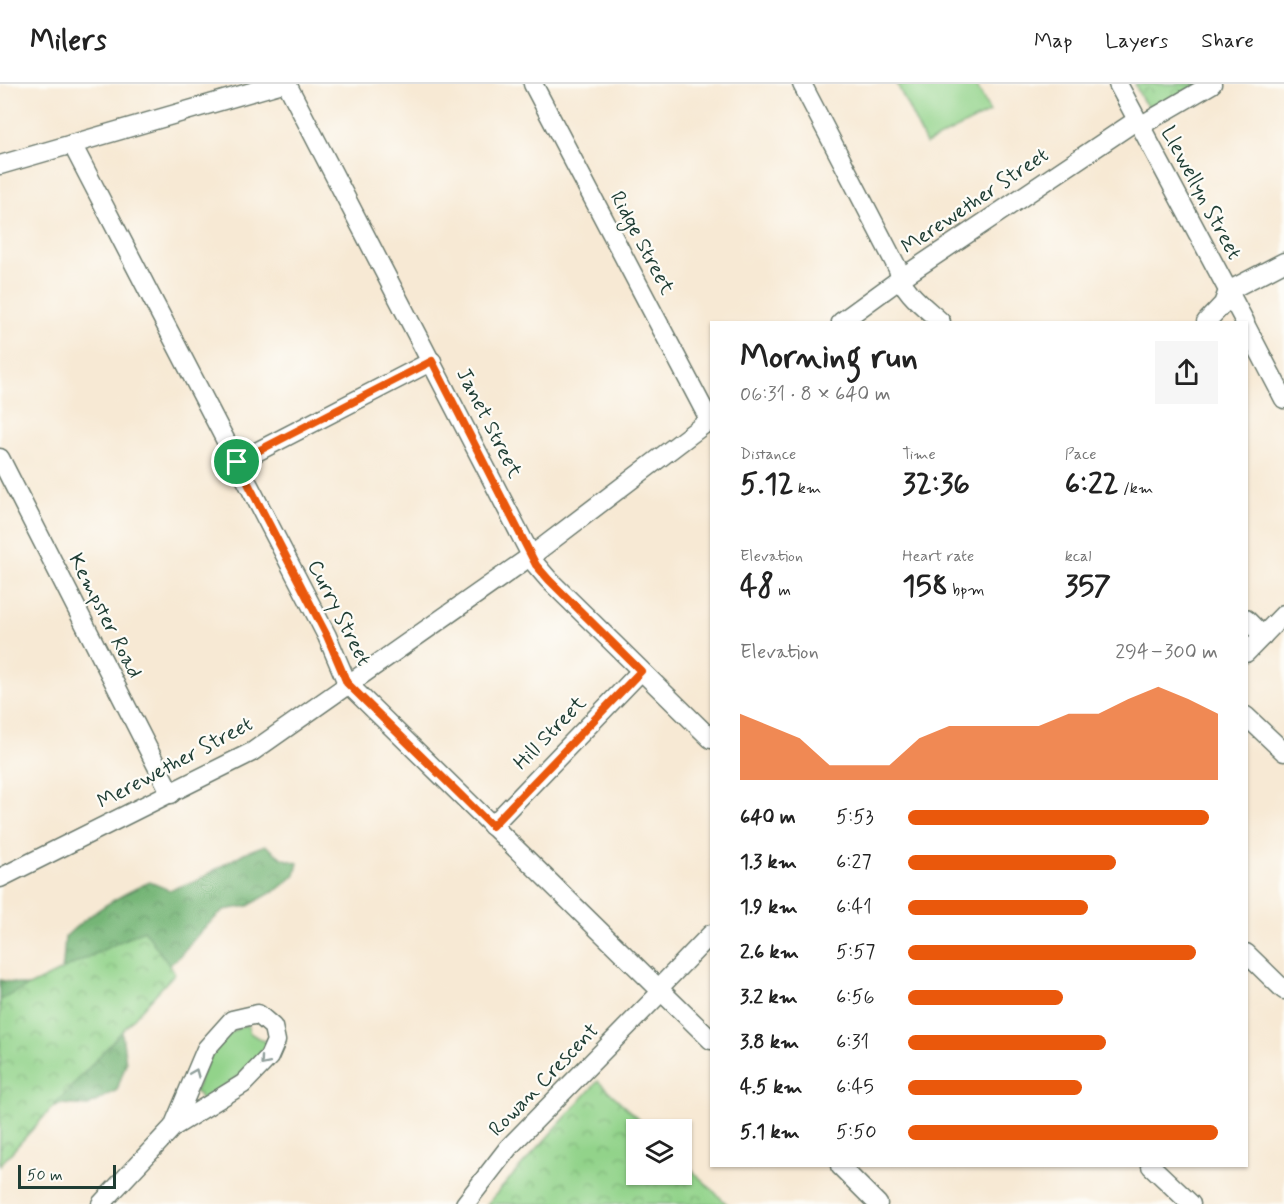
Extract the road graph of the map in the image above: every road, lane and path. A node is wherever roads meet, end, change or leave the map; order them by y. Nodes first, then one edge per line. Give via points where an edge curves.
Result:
1 (279, 84) edge
2 (287, 84) edge
3 (533, 84) edge
4 (802, 84) edge
5 (1118, 84) edge
6 (1212, 84) edge
7 (1139, 123) junction
8 (72, 144) junction
9 (0, 165) edge
10 (1284, 262) edge
11 (900, 279) junction
12 (1228, 291) junction
13 (842, 321) edge
14 (940, 321) edge
15 (1207, 321) edge
16 (1244, 321) edge
17 (1248, 328) edge
18 (432, 361) junction
19 (1284, 399) edge
20 (710, 420) edge
21 (0, 458) edge
22 (237, 462) junction
23 (531, 556) junction
24 (1284, 614) edge
25 (1248, 621) edge
26 (1263, 636) junction
27 (1248, 651) edge
28 (641, 671) junction
29 (347, 683) junction
30 (1248, 718) edge
31 (710, 738) edge
32 (1284, 752) edge
33 (171, 794) junction
34 (492, 826) junction
35 (0, 878) edge
36 (710, 935) edge
37 (1248, 955) edge
38 (659, 990) junction
39 (1284, 990) edge
40 (710, 1039) edge
41 (173, 1127) junction
42 (841, 1167) edge
43 (1152, 1167) edge
44 (875, 1203) edge
45 (101, 1204) edge
46 (465, 1204) edge
47 (1191, 1204) edge

1 - 8 street
2 - 18 street, Janet Street
3 - 20 street, Ridge Street
4 - 11 street
5 - 7 street, Llewellyn Street
6 - 7 street, Merewether Street
7 - 11 street, Merewether Street
7 - 12 street, Llewellyn Street
8 - 9 street
8 - 22 street, Curry Street
10 - 12 street
11 - 13 street, Merewether Street
11 - 14 street
12 - 15 street via 1223,304
12 - 16 street, Llewellyn Street
17 - 19 street, Llewellyn Street
18 - 22 street
18 - 23 street, Janet Street
20 - 23 street, Merewether Street
21 - 33 street, Kempster Road
22 - 29 street, Curry Street via 327,636
23 - 28 street, Janet Street via 549,580
23 - 29 street, Merewether Street
24 - 26 street
25 - 26 street
26 - 27 street
28 - 31 street, Janet Street
28 - 34 street, Hill Street
29 - 33 street, Merewether Street via 252,752
29 - 34 street, Curry Street
30 - 32 street
33 - 35 street, Merewether Street
34 - 38 street, Curry Street
36 - 38 street, Rowan Crescent
37 - 39 street
38 - 40 street, Curry Street
38 - 46 street, Rowan Crescent via 509,1146
41 -> 41 street via 206,1049 232,1020 258,1014 273,1027 276,1041 269,1058 243,1083
41 - 45 street
42 - 44 street
43 - 47 street

